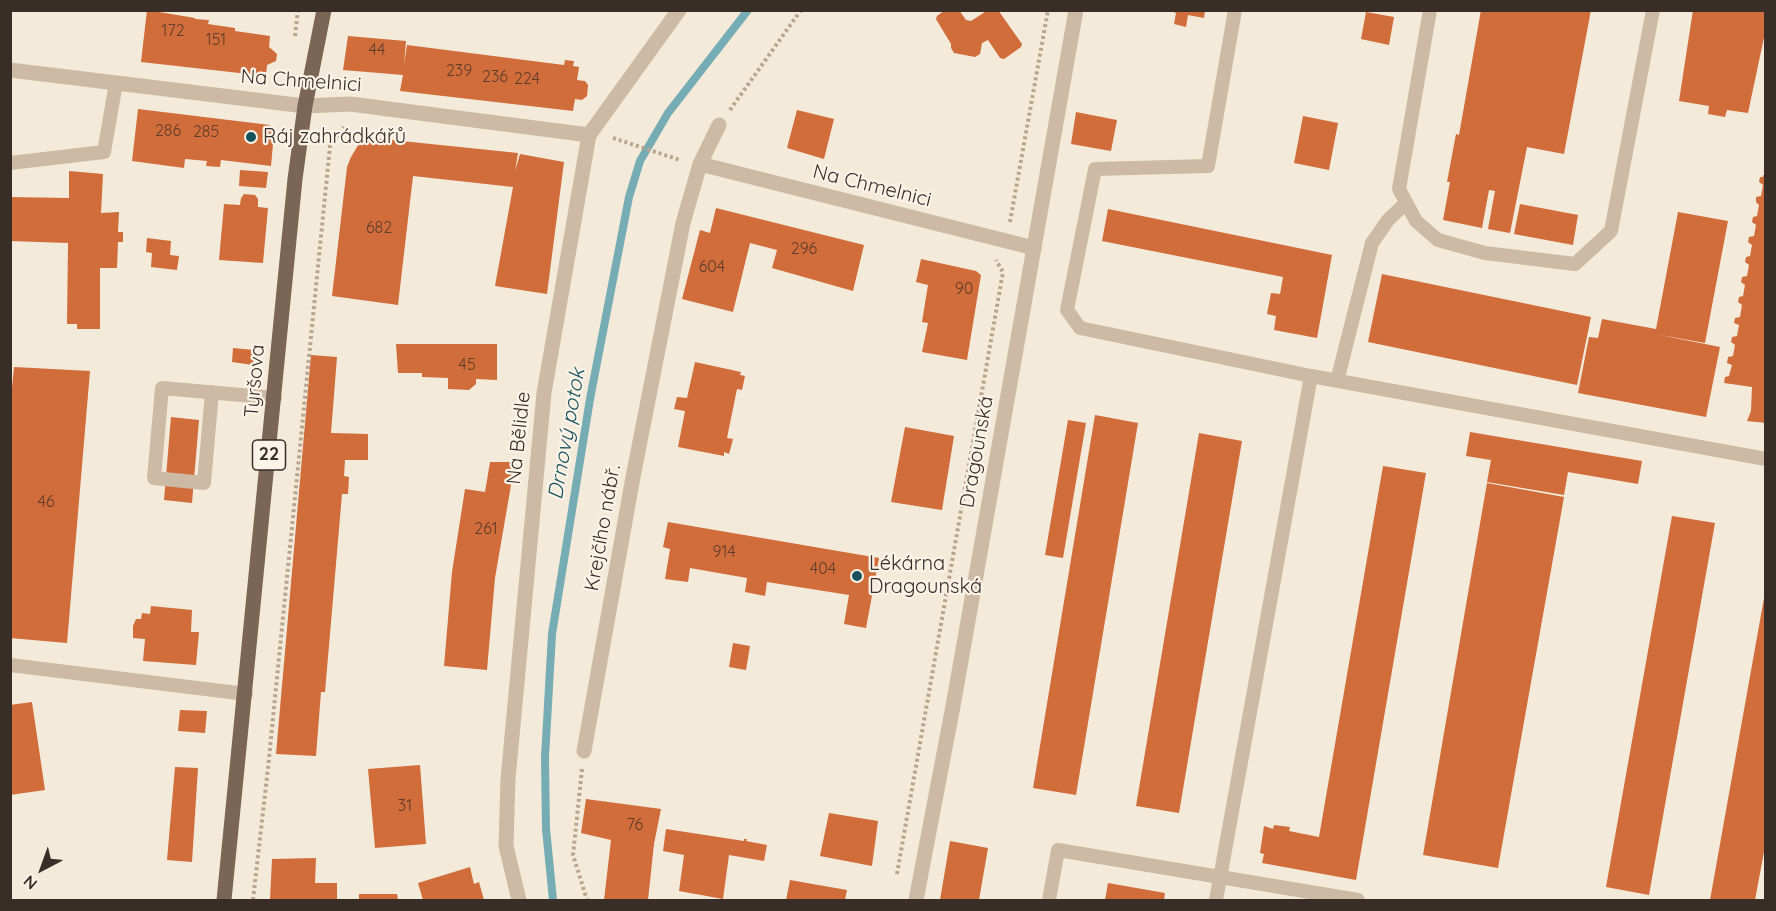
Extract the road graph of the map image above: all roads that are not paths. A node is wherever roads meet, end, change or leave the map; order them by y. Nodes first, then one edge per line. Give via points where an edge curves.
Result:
1 (324, 10) edge
2 (679, 10) edge
3 (1076, 10) edge
4 (1235, 10) edge
5 (1430, 10) edge
6 (1653, 10) edge
7 (10, 70) edge
8 (116, 83) junction
9 (305, 106) junction
10 (719, 125) road end
11 (589, 135) junction
12 (10, 163) edge
13 (700, 164) junction
14 (1406, 203) junction
15 (1034, 248) junction
16 (1311, 376) junction
17 (1337, 381) junction
18 (212, 392) junction
19 (274, 398) junction
20 (1766, 459) edge
21 (10, 665) edge
22 (246, 694) junction
23 (584, 751) road end
24 (1220, 878) junction
25 (224, 900) edge
26 (519, 900) edge
27 (916, 900) edge
28 (1049, 900) edge
29 (1216, 900) edge
30 (1358, 900) edge

1 - 9 main road, Tyršova / 22
2 - 11 street, Na Bělidle
3 - 15 street, Dragounská
4 - 16 lane via 1208,166 1095,169 1067,310 1080,328
5 - 14 lane via 1399,189
6 - 14 lane via 1611,231 1575,264 1485,253 1438,240 1416,221
7 - 8 street, Na Chmelnici
8 - 9 street, Na Chmelnici
8 - 12 lane via 104,152
9 - 11 street, Na Chmelnici via 350,104
9 - 19 main road, Tyršova / 22
10 - 13 street, Krejčího nábř.
11 - 26 street, Na Bělidle via 544,393 508,779 506,846
13 - 15 street, Na Chmelnici
13 - 23 street, Krejčího nábř. via 683,223 663,321
14 - 17 lane via 1372,243
15 - 27 street, Dragounská
16 - 17 lane
16 - 24 lane
17 - 20 lane
18 - 18 lane via 162,388 154,478 204,483
18 - 19 lane
19 - 22 main road, Tyršova / 22
21 - 22 lane
22 - 25 main road, Tyršova / 22
24 - 28 lane via 1058,850
24 - 29 lane
24 - 30 lane

